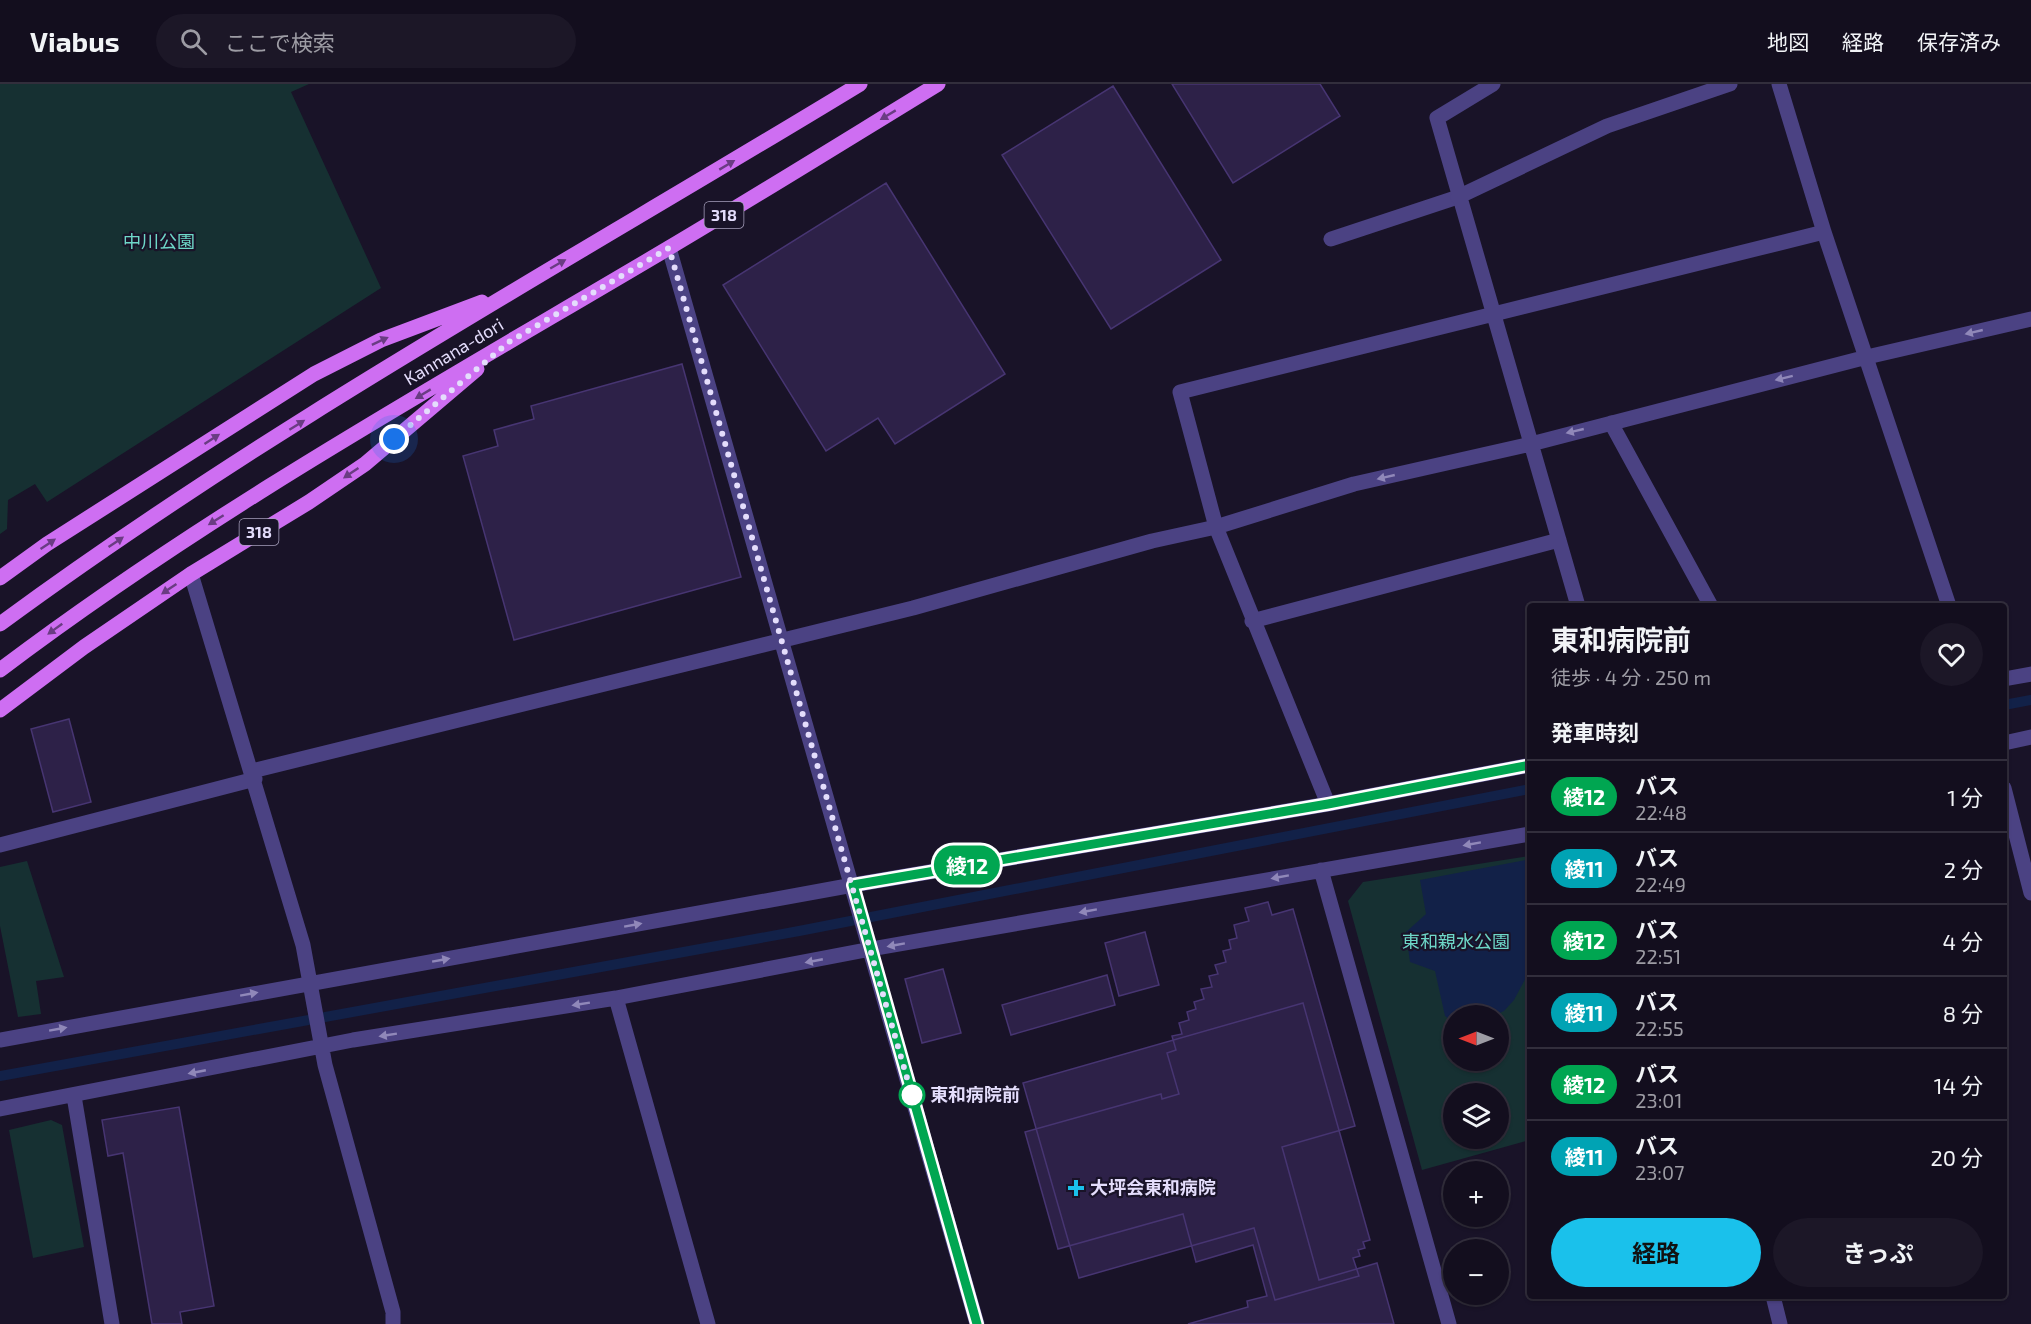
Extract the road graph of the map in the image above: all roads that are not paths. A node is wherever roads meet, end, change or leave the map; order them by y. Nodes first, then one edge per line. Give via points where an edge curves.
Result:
1 (860, 84) edge
2 (938, 84) edge
3 (1492, 84) edge
4 (1730, 84) edge
5 (1779, 84) edge
6 (1458, 197) junction
7 (1824, 232) junction
8 (1331, 239) dead end
9 (669, 248) junction
10 (508, 293) junction
11 (1494, 315) junction
12 (2031, 319) edge
13 (509, 342) junction
14 (1867, 357) junction
15 (1611, 423) junction
16 (1531, 444) junction
17 (1216, 527) junction
18 (1559, 540) junction
19 (191, 574) junction
20 (0, 578) edge
21 (1577, 603) edge
22 (1709, 603) edge
23 (1948, 603) edge
24 (1252, 621) junction
25 (0, 624) edge
26 (781, 639) junction
27 (0, 670) edge
28 (2031, 674) edge
29 (2007, 678) edge
30 (0, 710) edge
31 (2031, 737) edge
32 (2007, 742) edge
33 (1527, 766) edge
34 (254, 775) junction
35 (2007, 800) edge
36 (1328, 804) junction
37 (1527, 835) edge
38 (0, 845) edge
39 (1322, 870) junction
40 (853, 885) junction
41 (2031, 893) edge
42 (872, 950) junction
43 (312, 983) junction
44 (616, 998) junction
45 (0, 1040) edge
46 (320, 1047) junction
47 (74, 1096) junction
48 (0, 1109) edge
49 (1774, 1299) edge
50 (112, 1324) edge
51 (393, 1324) edge
52 (708, 1324) edge
53 (977, 1324) edge
54 (1449, 1324) edge
55 (1780, 1324) edge

10 -> 1 main road, Kannana-dori / 318
2 -> 9 main road, Kannana-dori / 318
3 - 6 street via 1437,118
4 - 6 street via 1607,126
5 - 7 street
6 - 8 street
6 - 11 street
7 - 11 street
7 - 14 street
9 - 13 main road, Kannana-dori / 318
9 - 26 street
20 -> 10 main road, 318 via 314,374 424,322
25 -> 10 main road, Kannana-dori / 318 via 71,572 248,456
11 - 16 street
11 - 17 street via 1180,392
12 -> 14 street
13 -> 19 main road, 318 via 365,464
13 -> 27 main road, Kannana-dori / 318 via 155,559
14 -> 15 street
14 - 23 street
15 -> 16 street
15 - 22 street
16 -> 17 street via 1354,484
16 - 18 street
17 - 24 street
17 - 26 street
18 - 21 street
18 - 24 street
19 -> 30 main road, 318
19 - 34 street
24 - 36 street
26 - 34 street
26 - 40 street
28 - 29 street
31 - 32 street
33 - 36 street
34 - 38 street
34 - 43 street
35 - 41 street
36 - 40 street
37 -> 39 street
39 -> 42 street
39 - 54 street
40 - 42 street
43 -> 40 street
42 -> 44 street
42 - 53 street
45 -> 43 street
43 - 46 street
44 -> 46 street
44 - 52 street
46 -> 47 street
46 - 51 street via 393,1312
47 - 48 street
47 - 50 street
49 - 55 street

